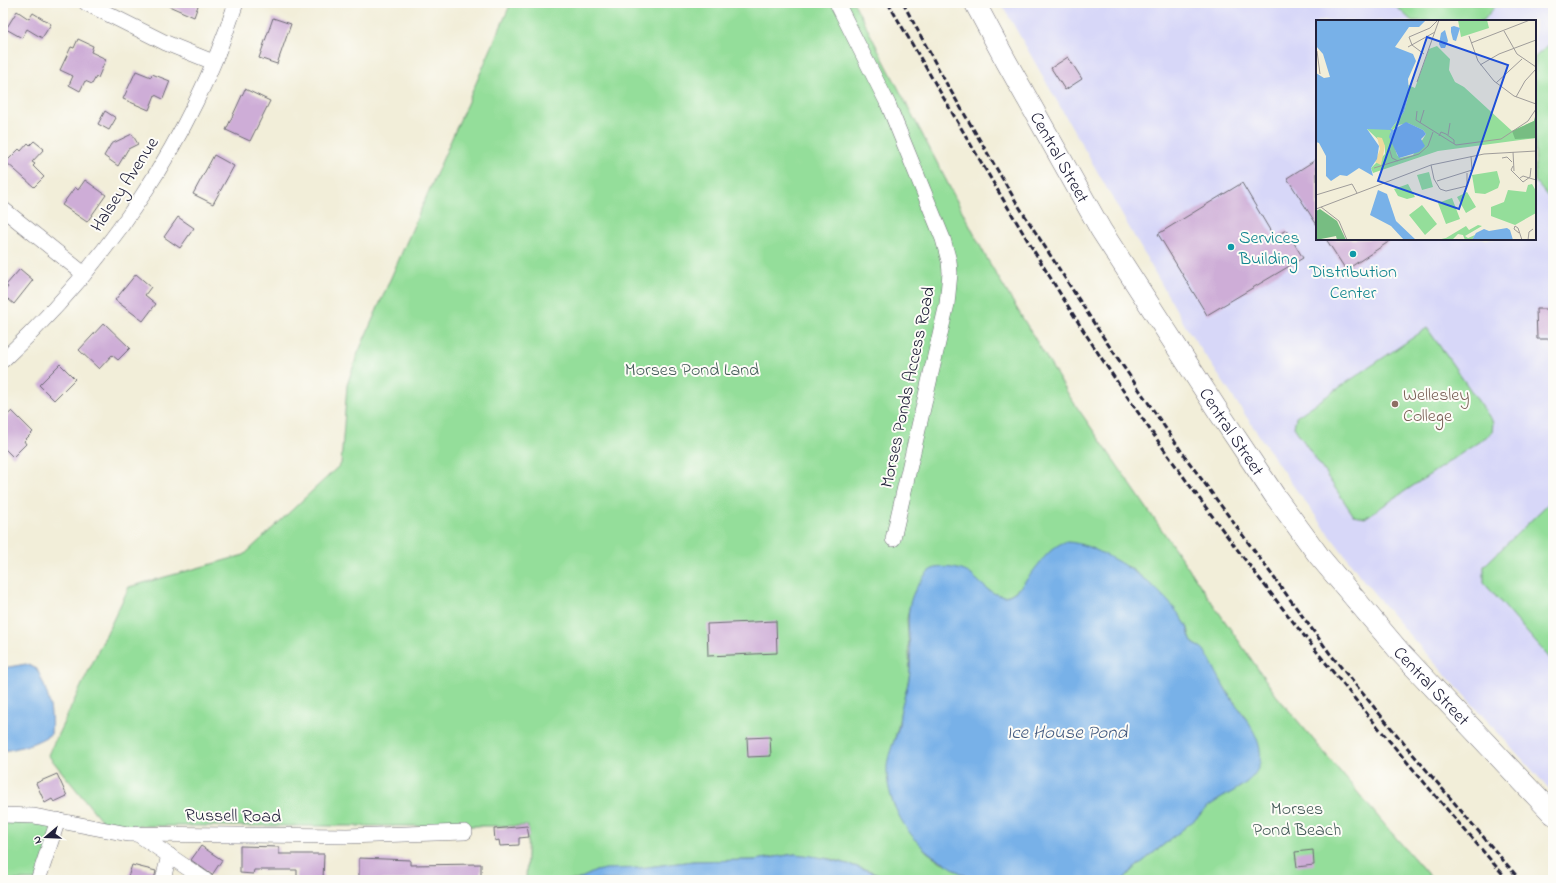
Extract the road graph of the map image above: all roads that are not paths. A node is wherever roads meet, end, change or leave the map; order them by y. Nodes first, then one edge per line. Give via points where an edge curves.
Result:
1 (86, 3) edge
2 (236, 3) edge
3 (837, 3) edge
4 (975, 3) edge
5 (213, 62) junction
6 (3, 209) edge
7 (84, 274) junction
8 (3, 360) edge
9 (893, 538) dead end
10 (1553, 814) edge
11 (3, 815) edge
12 (58, 820) junction
13 (464, 832) dead end
14 (136, 833) junction
15 (169, 855) junction
16 (38, 880) edge
17 (163, 880) edge
18 (205, 880) edge

1 - 5 street via 166,43
2 - 5 street, Halsey Avenue
3 - 9 street, Morses Ponds Access Road via 895,120 943,239 949,261 949,288 943,321
4 - 10 main road, Central Street via 1101,230 1275,496 1319,556 1400,652
5 - 7 street, Halsey Avenue via 179,133 151,181
6 - 7 street
7 - 8 street, Halsey Avenue via 56,307
11 - 12 street, Russell Road
12 - 14 street, Russell Road via 128,834
12 - 16 street
13 - 14 street, Russell Road via 347,836
14 - 15 street
15 - 17 street
15 - 18 street

